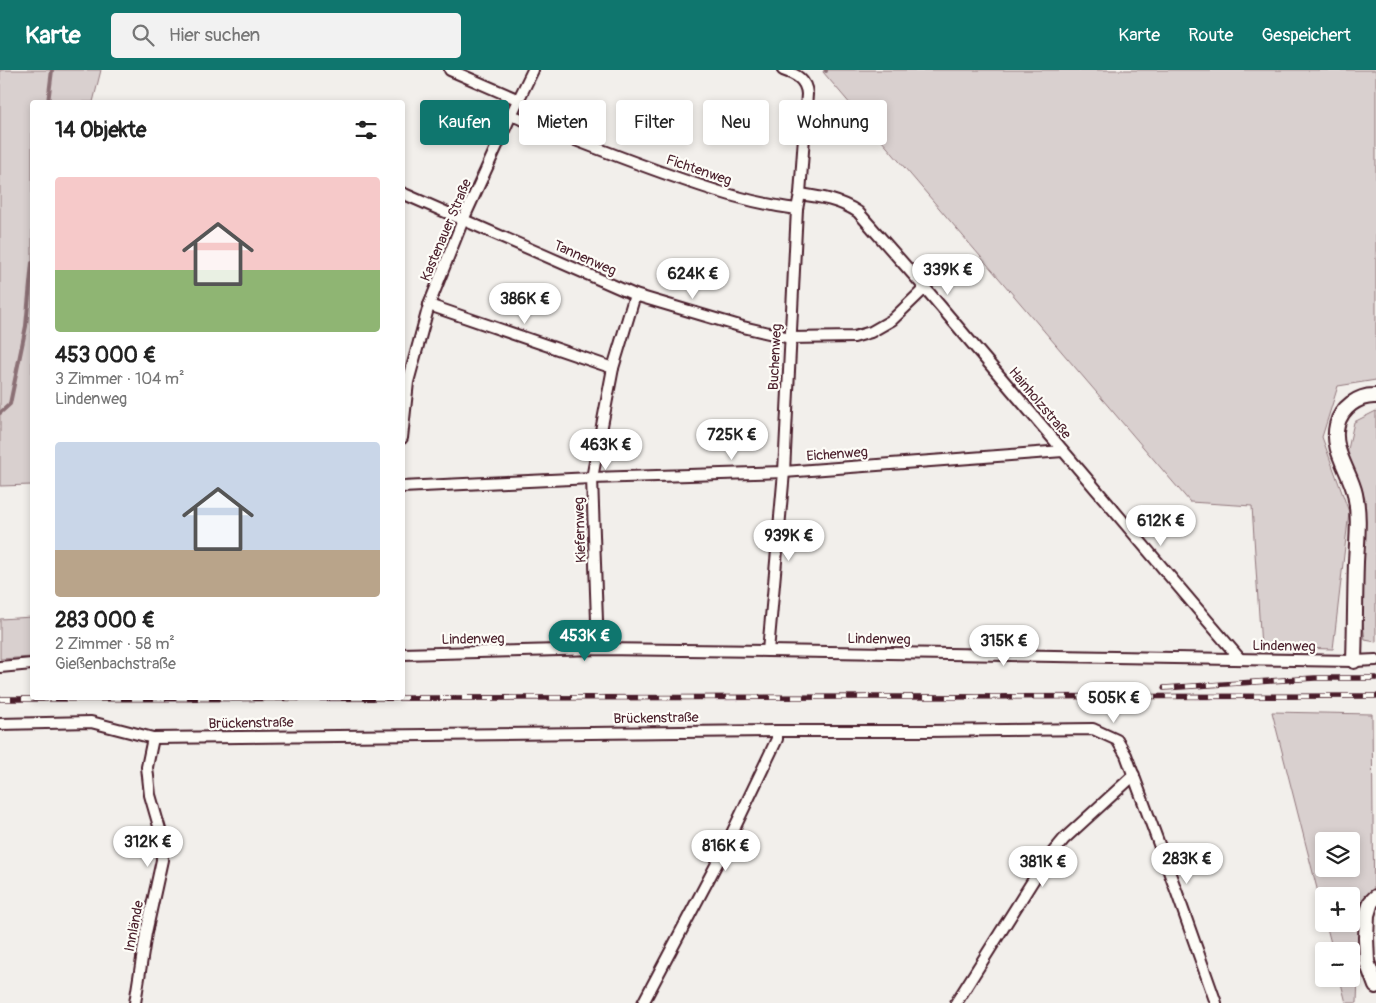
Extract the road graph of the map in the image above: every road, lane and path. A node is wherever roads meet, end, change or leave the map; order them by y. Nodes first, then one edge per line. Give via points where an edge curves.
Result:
1 (450, 70) edge
2 (534, 70) edge
3 (783, 70) edge
4 (519, 100) junction
5 (511, 115) junction
6 (405, 193) edge
7 (800, 194) junction
8 (797, 209) junction
9 (463, 220) junction
10 (925, 288) junction
11 (635, 294) junction
12 (430, 305) junction
13 (790, 338) junction
14 (612, 368) junction
15 (1376, 396) edge
16 (405, 410) edge
17 (1063, 451) junction
18 (784, 472) junction
19 (592, 478) junction
20 (405, 488) edge
21 (598, 650) junction
22 (768, 651) junction
23 (405, 654) edge
24 (1240, 659) junction
25 (1376, 660) edge
26 (1354, 661) junction
27 (30, 664) edge
28 (0, 667) edge
29 (0, 724) edge
30 (777, 731) junction
31 (153, 738) junction
32 (1134, 775) junction
33 (1376, 897) edge
34 (1376, 986) edge
35 (135, 1003) edge
36 (643, 1003) edge
37 (956, 1003) edge
38 (1216, 1003) edge

1 - 4 street
2 - 4 street, Kastenauer Straße
3 - 7 street, Buchenweg via 800,78 807,94
4 - 5 street, Kastenauer Straße
5 - 8 street, Fichtenweg via 732,196
5 - 9 street, Kastenauer Straße
6 - 9 street, Tannenweg
7 - 8 street, Buchenweg
7 - 10 street, Hainholzstraße via 836,201 858,212
8 - 13 street, Buchenweg
9 - 11 street, Tannenweg
9 - 12 street, Kastenauer Straße
10 - 13 street, Tannenweg via 892,320 871,332 854,337
10 - 17 street, Hainholzstraße
11 - 13 street, Tannenweg
11 - 14 street, Kiefernweg
12 - 14 street
12 - 16 street, Kastenauer Straße via 408,382
13 - 18 street, Buchenweg
14 - 19 street, Kiefernweg
15 - 26 main road via 1364,397 1347,407 1337,424 1336,433 1336,443 1352,484 1357,510
17 - 18 street, Eichenweg
17 - 24 street, Hainholzstraße
18 - 19 street, Eichenweg
18 - 22 street, Buchenweg
19 - 20 street, Eichenweg
19 - 21 street, Kiefernweg
21 - 22 street, Lindenweg
21 - 23 street, Lindenweg
22 - 24 street, Lindenweg
24 - 26 street, Lindenweg
25 - 26 street, Lindenweg
27 - 28 street
29 - 31 street via 91,722
30 - 31 street, Brückenstraße
30 - 32 street, Brückenstraße via 1093,729 1117,740
30 - 36 street via 723,852
31 - 35 street, Innlände via 147,767 150,795 161,833 162,860
32 - 37 street via 1064,839 1044,863
32 - 38 street, Brückenstraße
33 - 34 main road via 1367,915 1366,938 1367,962

